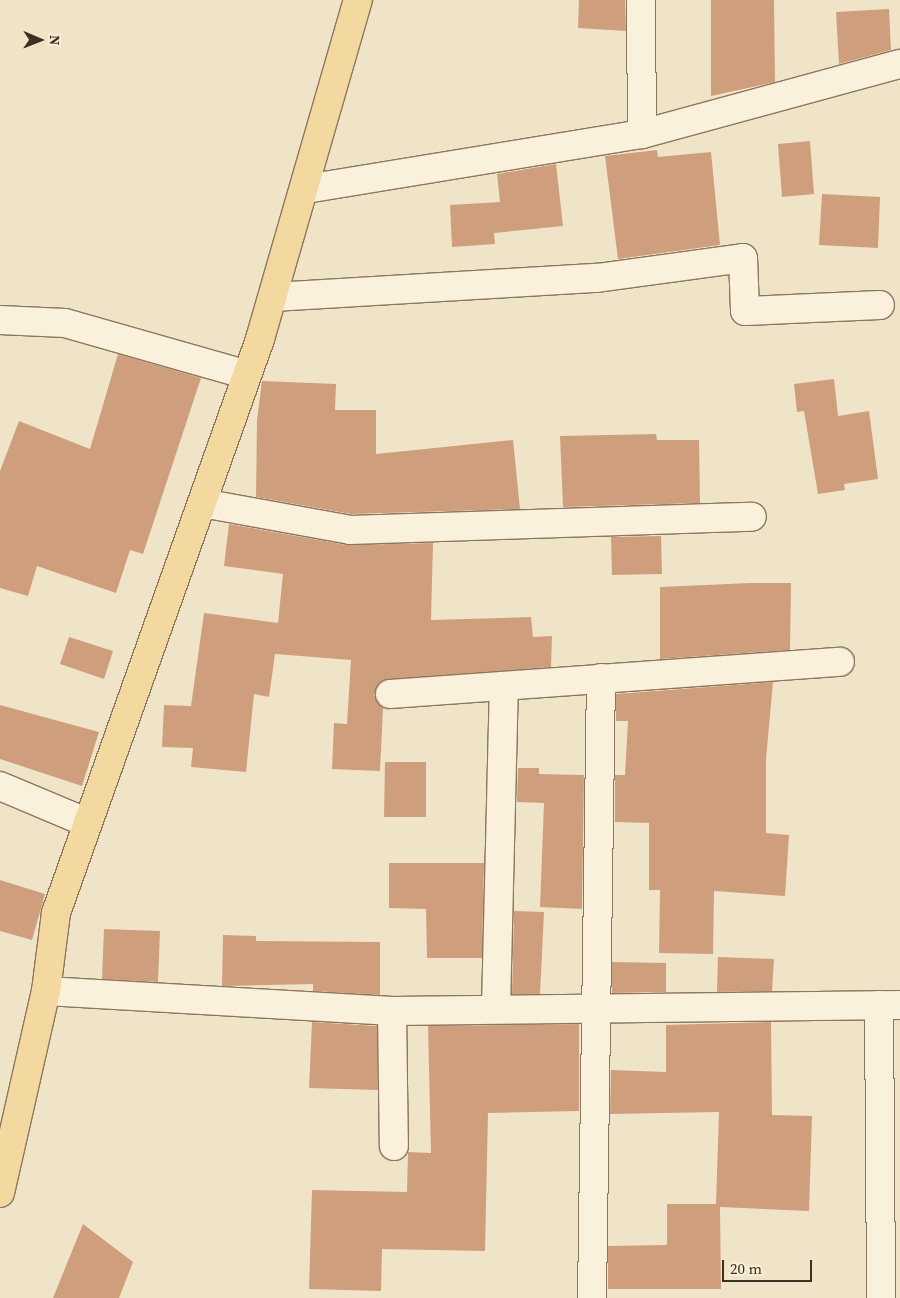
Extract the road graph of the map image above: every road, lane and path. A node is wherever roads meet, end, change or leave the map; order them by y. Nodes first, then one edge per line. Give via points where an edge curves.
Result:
1 (358, 0) edge
2 (641, 0) edge
3 (900, 64) edge
4 (642, 134) junction
5 (306, 189) junction
6 (272, 297) junction
7 (880, 305) dead end
8 (0, 320) edge
9 (247, 376) junction
10 (202, 503) junction
11 (752, 517) dead end
12 (840, 662) dead end
13 (601, 678) junction
14 (504, 686) junction
15 (390, 694) dead end
16 (0, 786) edge
17 (88, 823) junction
18 (46, 991) junction
19 (889, 1005) edge
20 (599, 1006) junction
21 (496, 1008) junction
22 (392, 1011) junction
23 (394, 1146) dead end
24 (0, 1193) edge
25 (592, 1298) edge
26 (881, 1298) edge

1 - 5 main road
2 - 4 street
3 - 4 street
4 - 5 street
5 - 6 main road
6 - 7 street via 597,278 743,258 745,311
6 - 9 main road
8 - 9 street via 65,324
9 - 10 main road
10 - 11 street via 350,530
10 - 17 main road
12 - 13 street
13 - 14 street
13 - 20 street
14 - 15 street
14 - 21 street
16 - 17 street
17 - 18 main road via 56,913
18 - 22 street
18 - 24 main road
19 - 20 street
19 - 26 street
20 - 21 street
20 - 25 street
21 - 22 street
22 - 23 street

